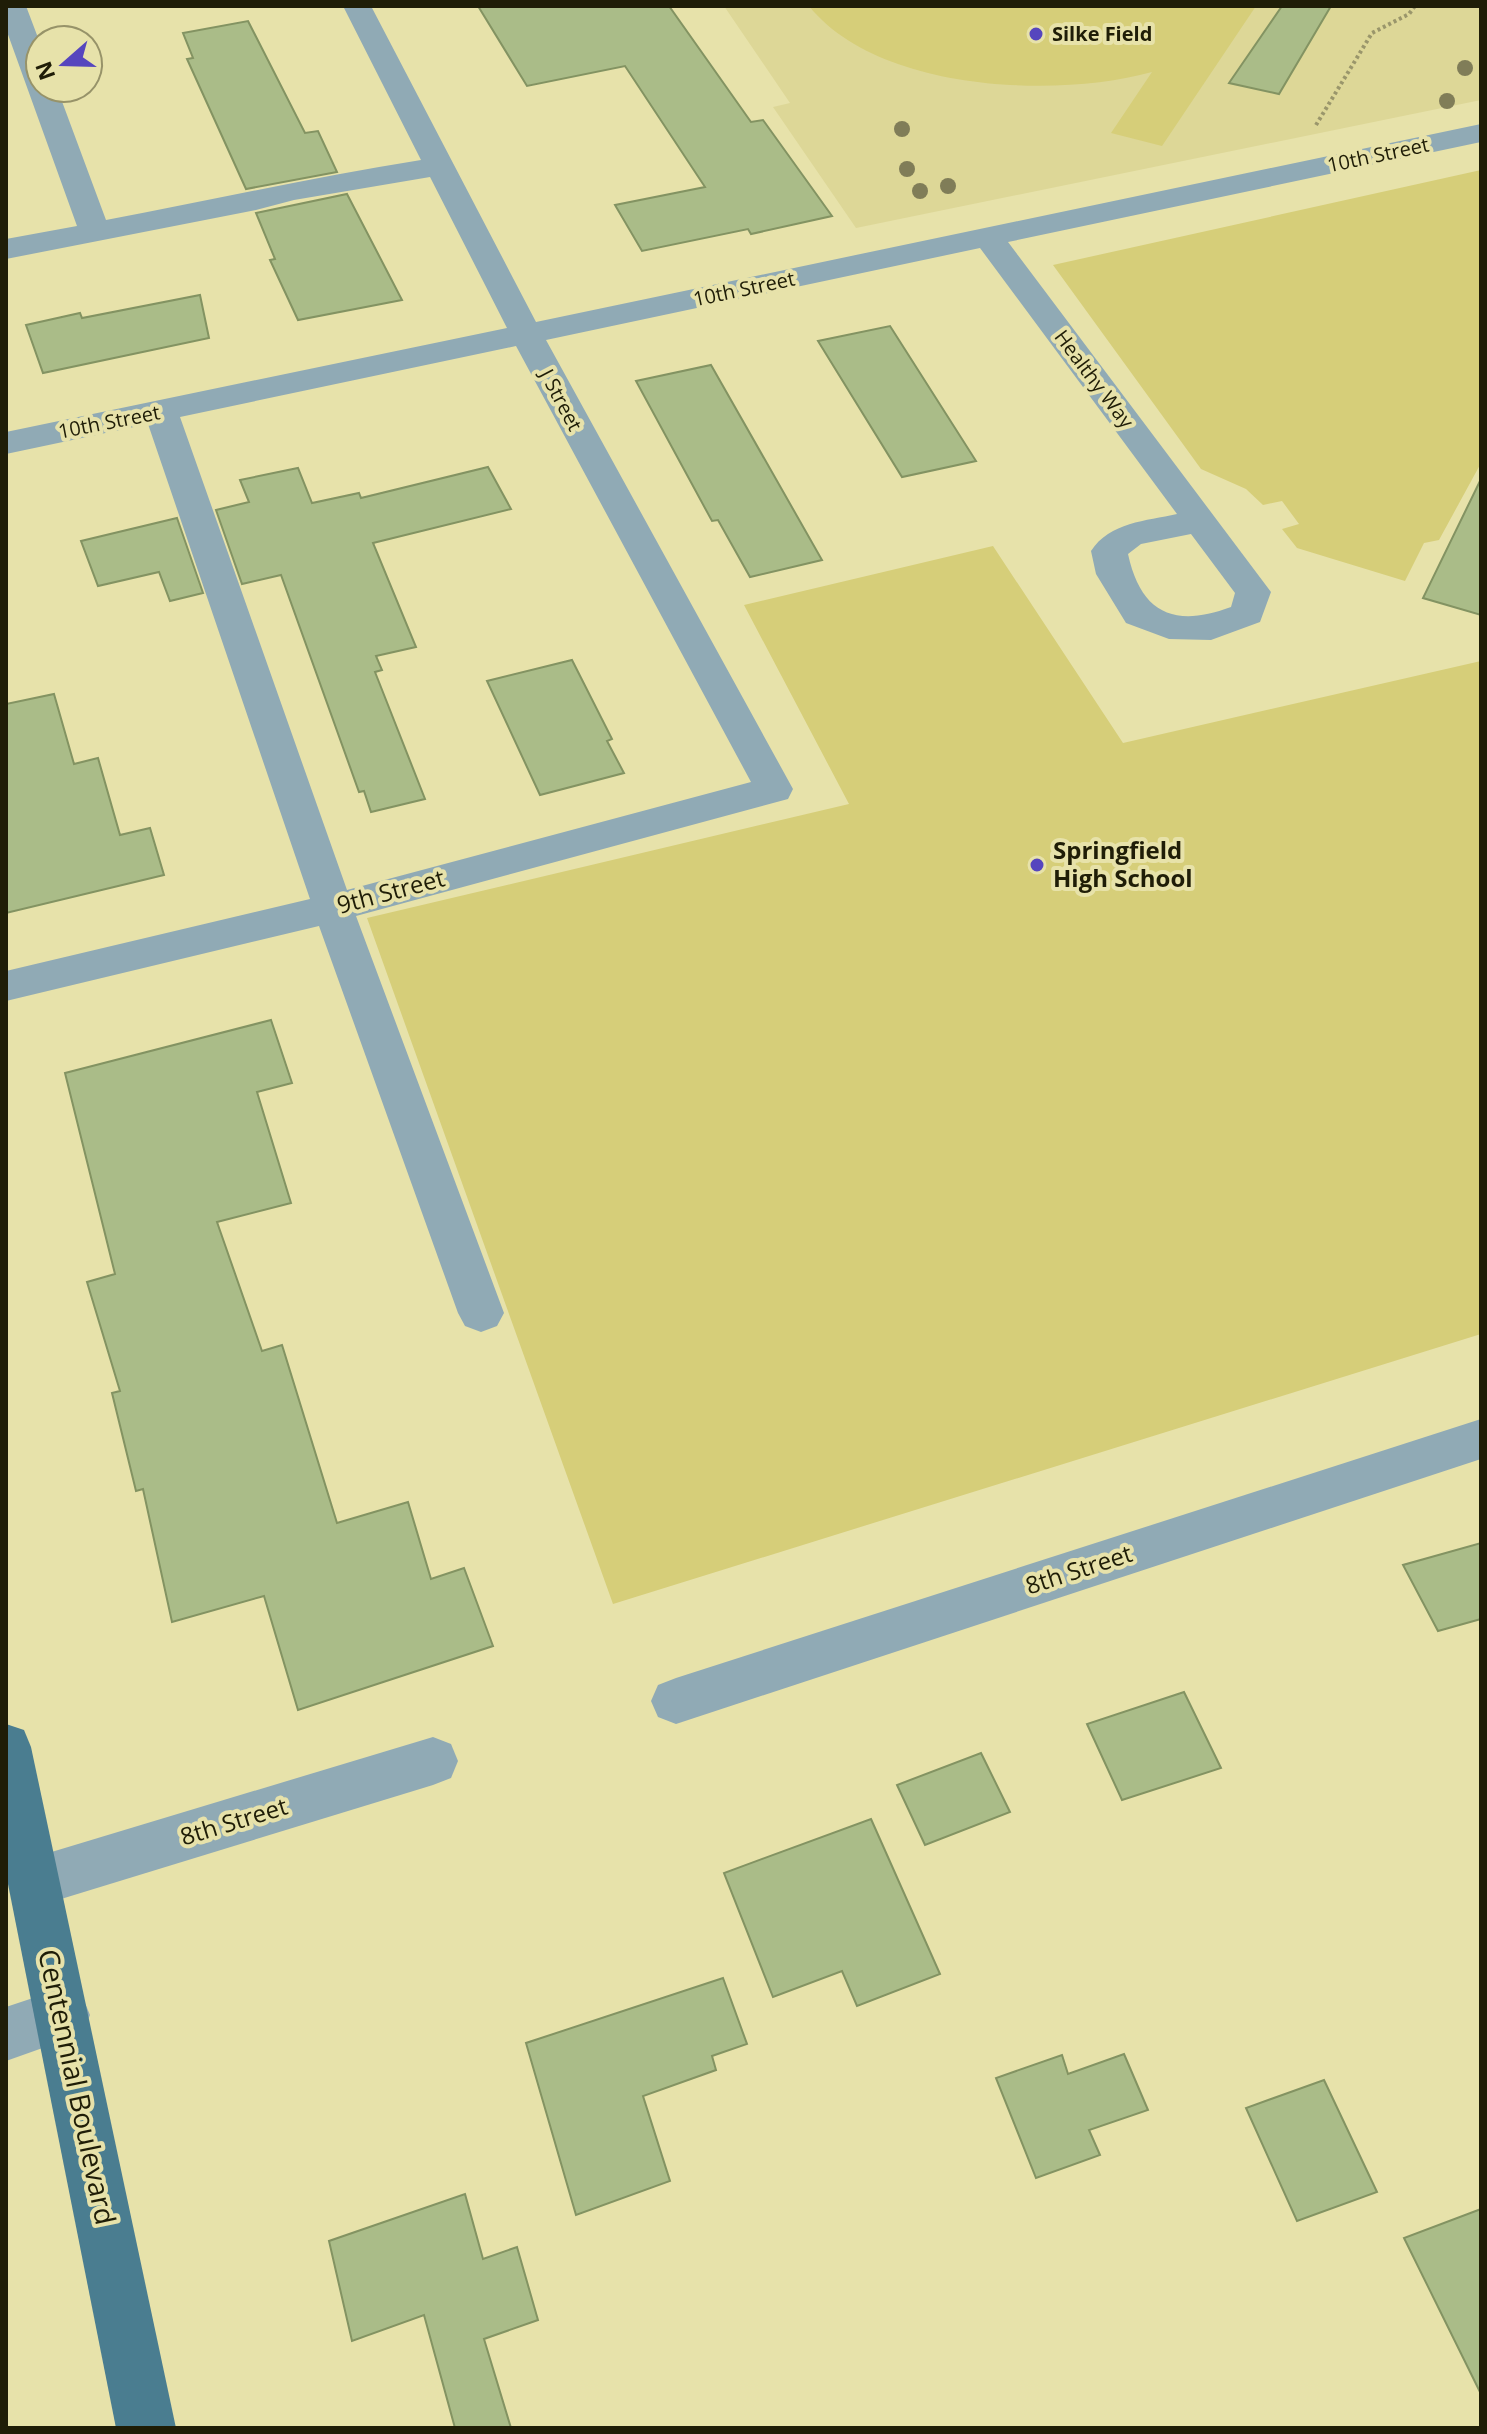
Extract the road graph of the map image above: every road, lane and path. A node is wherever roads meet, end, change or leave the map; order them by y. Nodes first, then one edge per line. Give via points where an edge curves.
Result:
1 (12, 6) edge
2 (357, 6) edge
3 (1415, 6) edge
4 (24, 39) edge
5 (48, 104) edge
6 (1315, 127) dead end
7 (1481, 133) edge
8 (439, 166) junction
9 (95, 233) junction
10 (988, 237) junction
11 (6, 249) edge
12 (526, 335) junction
13 (161, 411) junction
14 (6, 443) edge
15 (1200, 521) dead end
16 (774, 789) joint
17 (333, 908) junction
18 (6, 986) edge
19 (481, 1313) dead end
20 (1481, 1439) edge
21 (676, 1701) dead end
22 (6, 1747) edge
23 (433, 1761) dead end
24 (35, 1882) junction
25 (63, 2015) junction
26 (6, 2034) edge
27 (146, 2428) edge

1 - 4 street
2 - 8 street, J Street
3 - 6 path via 1372,33
5 - 9 street
7 - 10 street, 10th Street
8 - 9 street
8 - 12 street, J Street
9 - 11 street
10 - 12 street, 10th Street
10 - 15 street, Healthy Way
12 - 13 street, 10th Street
12 - 16 street, J Street
13 - 14 street, 10th Street
13 - 17 street
16 - 17 street, 9th Street
17 - 18 street, 9th Street
17 - 19 street
20 - 21 street, 8th Street
22 - 24 main road, Centennial Boulevard
23 - 24 street, 8th Street
24 - 25 main road, Centennial Boulevard
25 - 26 street
25 - 27 main road, Centennial Boulevard

